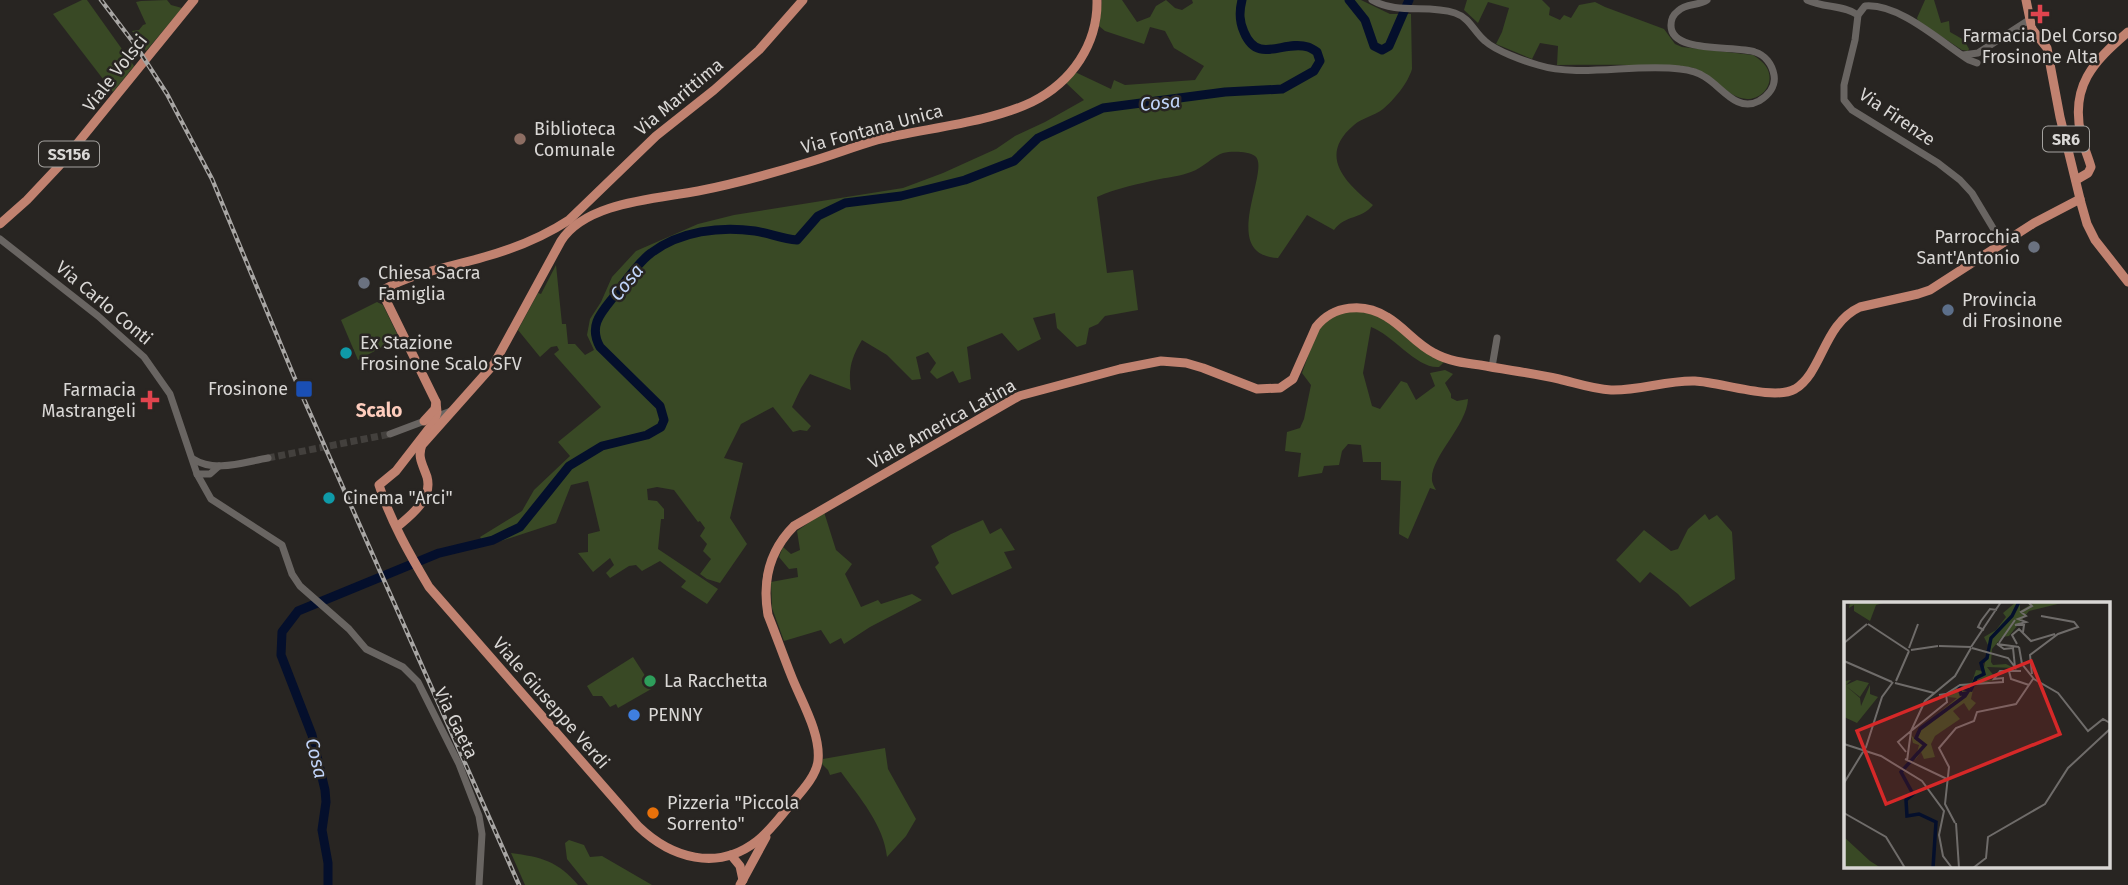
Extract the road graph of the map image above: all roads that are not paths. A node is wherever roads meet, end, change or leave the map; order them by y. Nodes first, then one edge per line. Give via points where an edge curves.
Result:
1 (194, 0) edge
2 (803, 0) edge
3 (1097, 0) edge
4 (1372, 0) edge
5 (1707, 0) edge
6 (1807, 0) edge
7 (2026, 0) edge
8 (1858, 15) junction
9 (2029, 20) junction
10 (2128, 32) edge
11 (1961, 54) junction
12 (1977, 63) dead end
13 (2076, 180) junction
14 (2080, 199) junction
15 (590, 201) junction
16 (598, 213) junction
17 (1990, 223) junction
18 (0, 224) edge
19 (552, 230) junction
20 (0, 239) edge
21 (2010, 239) junction
22 (562, 240) junction
23 (1997, 247) junction
24 (2128, 282) edge
25 (1497, 338) dead end
26 (1492, 367) junction
27 (436, 402) junction
28 (449, 412) junction
29 (436, 417) junction
30 (424, 421) junction
31 (390, 434) tunnel mouth
32 (268, 458) tunnel mouth
33 (192, 459) junction
34 (208, 470) junction
35 (197, 474) junction
36 (206, 493) junction
37 (397, 527) junction
38 (771, 827) junction
39 (747, 848) junction
40 (731, 855) junction
41 (753, 860) junction
42 (741, 882) edge
43 (479, 885) edge

1 - 18 main road, Viale Volsci / SS156 via 60,166
2 - 15 main road, Via Marittima via 759,50 656,136
3 - 16 main road, Via Fontana Unica via 1095,30 1084,54 1072,71 1032,102 876,141 752,179
4 - 5 street via 1395,9 1461,15 1490,45 1537,65 1555,69 1684,69 1703,75 1735,101 1756,103 1770,93 1774,82 1765,58 1749,50 1691,45 1674,36 1672,18 1679,9
6 - 8 street
7 - 9 main road
8 - 11 street via 1865,6 1892,10
8 - 17 street, Via Firenze via 1844,85 1846,103 1951,172 1972,193
9 - 11 street via 1979,53
9 - 13 main road, SR6 via 2047,48
10 - 13 main road via 2099,59 2081,86 2078,121 2091,167
11 - 12 street
13 - 14 main road, SR6
14 - 21 main road, Viale America Latina
14 - 24 main road via 2095,240
15 - 16 main road
15 - 19 main road, Via Marittima
16 - 22 main road, Via Fontana Unica via 572,227
17 - 21 street
17 - 23 street
19 - 22 main road via 560,233
19 - 27 main road, Via Marittima via 496,254 406,279 383,291
20 - 33 street, Via Carlo Conti via 144,357 170,394
21 - 23 main road, Viale America Latina
22 - 28 main road via 494,364
23 - 26 main road, Viale America Latina via 1930,290 1851,311 1832,333 1808,377 1789,392 1694,381 1607,390
25 - 26 street
26 - 38 main road, Viale America Latina via 1440,357 1388,317 1360,307 1345,309 1316,327 1293,379 1280,388 1257,389 1186,363 1161,361 1019,396 794,526 772,555 765,599 812,728 818,764
27 - 28 main road
27 - 29 main road
27 - 30 main road
28 - 29 street
28 - 37 main road via 420,449 428,480 424,500
29 - 30 street
29 - 37 main road, Viale Giuseppe Verdi via 401,466 379,485
30 - 31 street
32 - 34 street
33 - 34 street
33 - 35 street, Via Carlo Conti
34 - 35 street
34 - 36 street
35 - 36 street, Via Carlo Conti
36 - 43 street, Via Gaeta via 282,545 300,586 366,649 402,667 418,682 479,816
37 - 40 main road, Viale Giuseppe Verdi via 429,587 652,839 690,856
38 - 39 main road, Viale America Latina
38 - 41 main road
39 - 40 main road, Viale America Latina
39 - 41 main road via 753,852
40 - 42 main road via 740,866
41 - 42 main road

